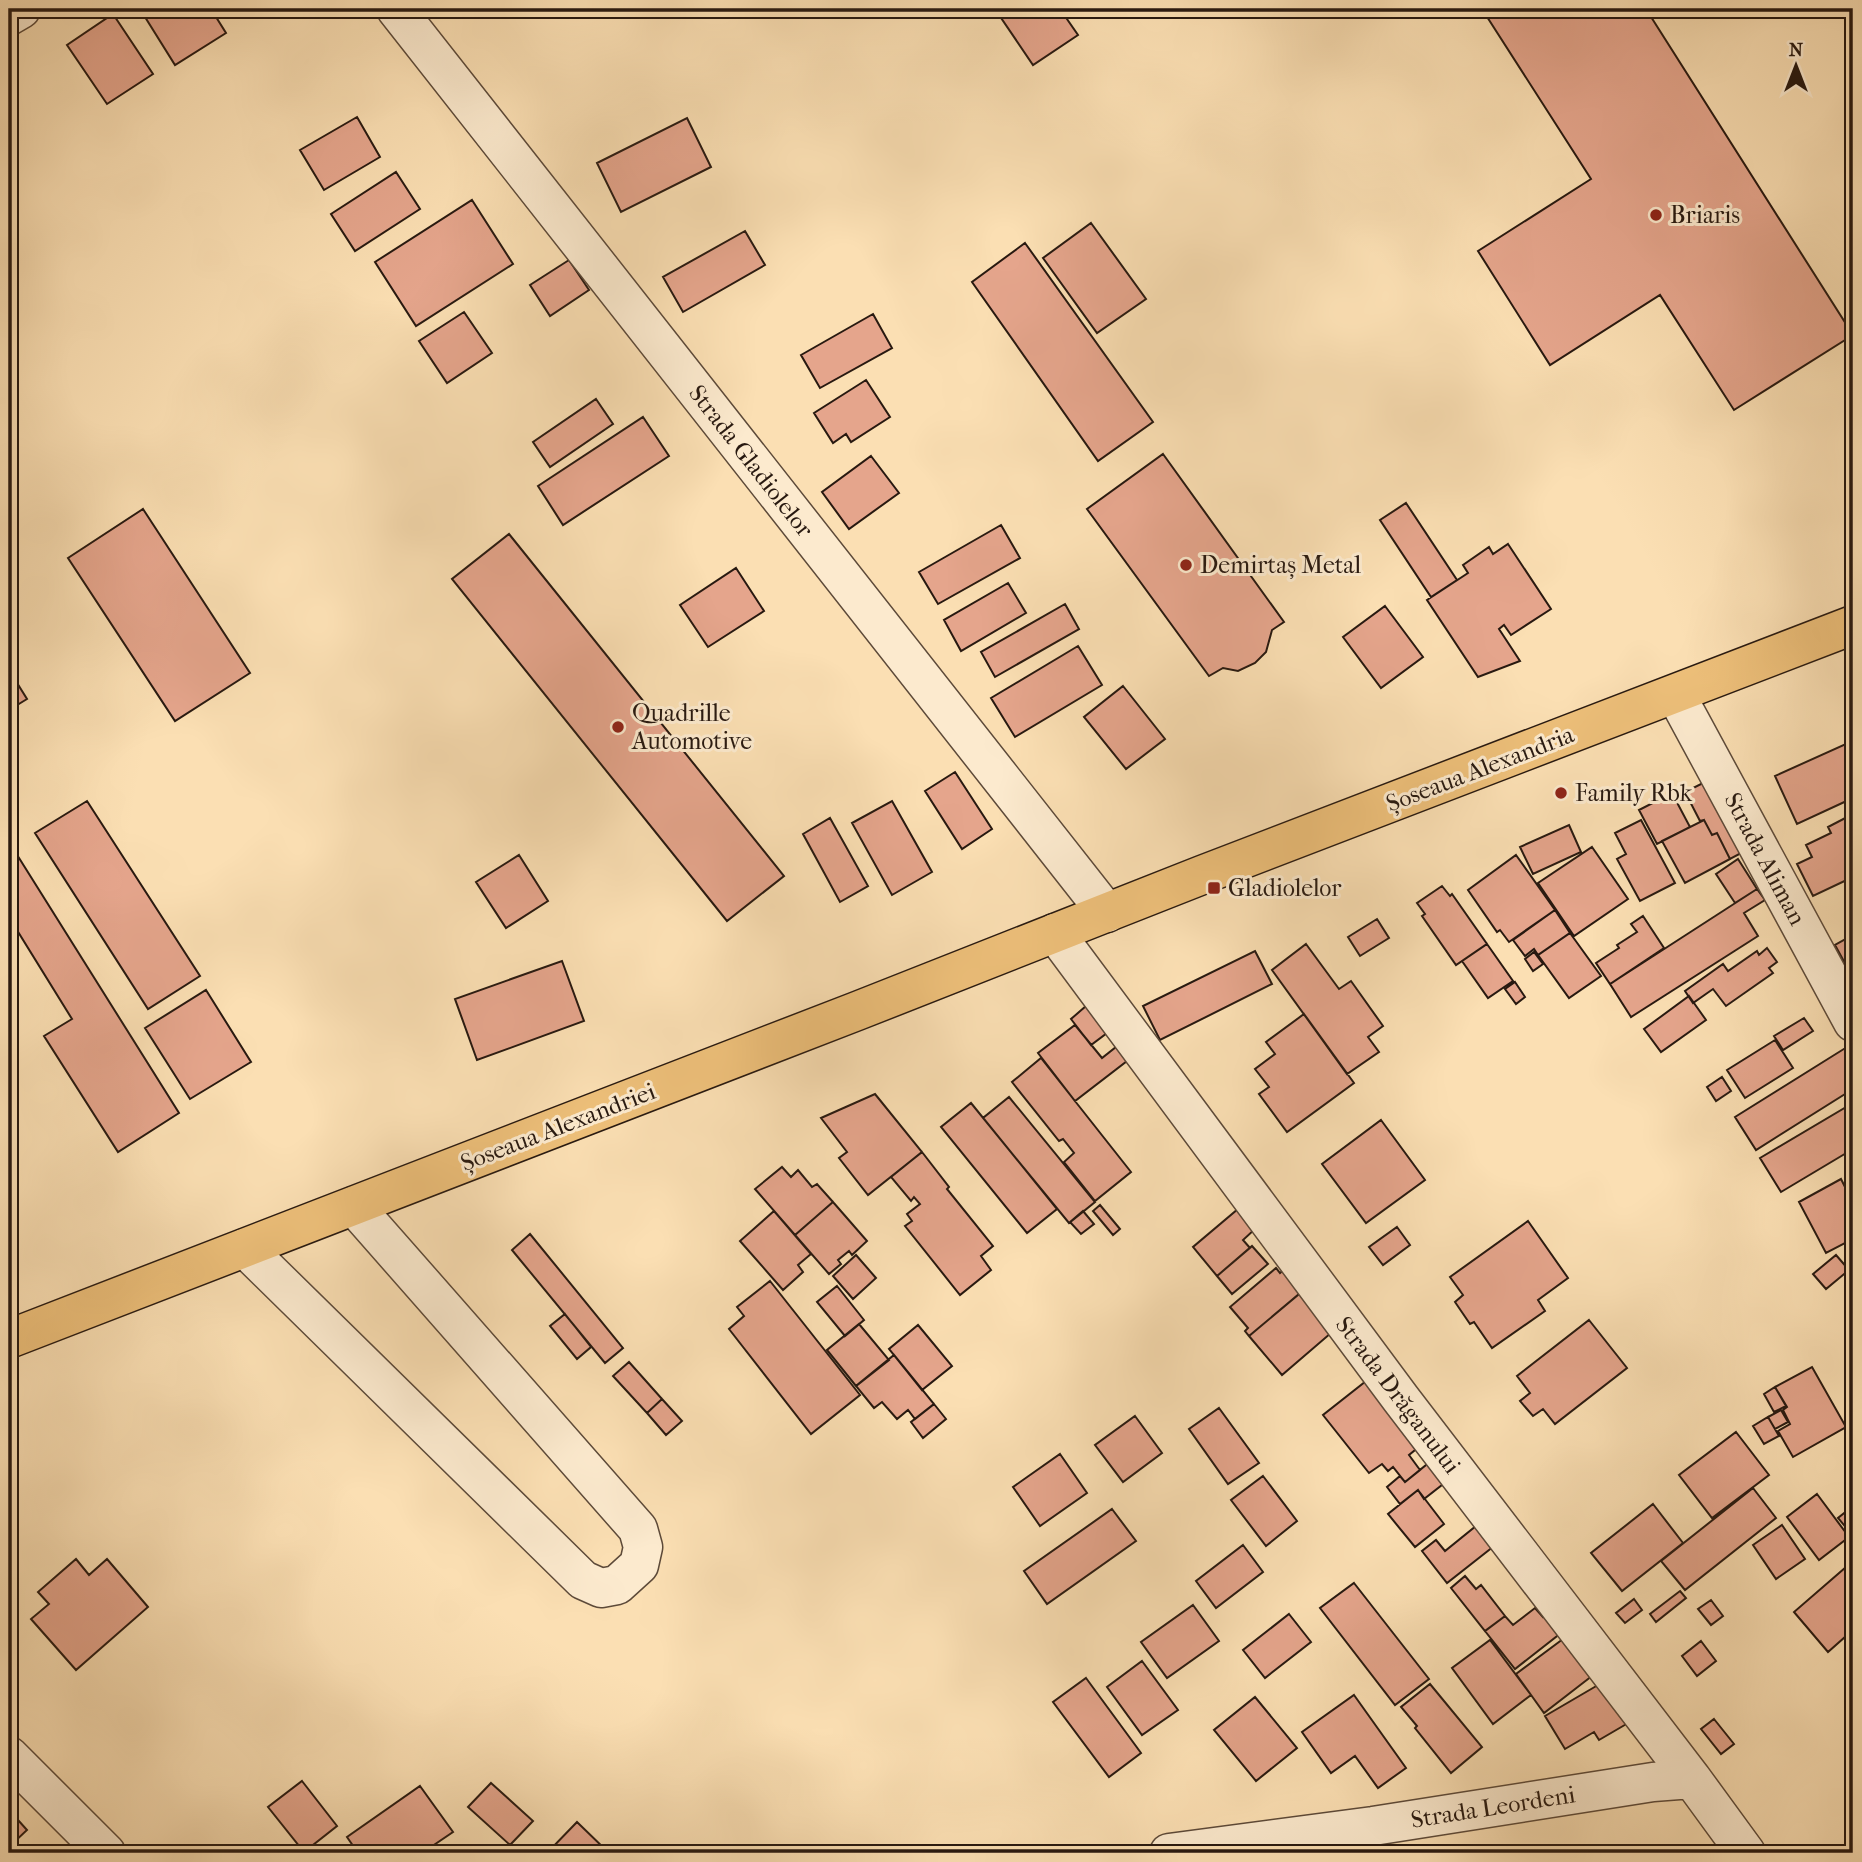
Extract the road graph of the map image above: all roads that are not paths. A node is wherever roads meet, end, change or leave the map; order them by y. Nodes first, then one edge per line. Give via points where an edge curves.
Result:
1 (21, 9) edge
2 (396, 9) edge
3 (9, 16) edge
4 (1853, 625) edge
5 (1676, 695) junction
6 (1107, 913) junction
7 (1055, 933) junction
8 (1853, 1023) edge
9 (354, 1206) junction
10 (245, 1248) junction
11 (9, 1339) edge
12 (9, 1756) edge
13 (1692, 1779) junction
14 (106, 1853) edge
15 (1169, 1853) edge
16 (1746, 1853) edge

1 - 3 street
2 - 6 street, Strada Gladiolelor
4 - 5 main road, Șoseaua Alexandria
5 - 6 main road, Șoseaua Alexandria
5 - 8 street, Strada Aliman
6 - 7 main road, Șoseaua Alexandriei
7 - 9 main road, Șoseaua Alexandriei
7 - 13 street, Strada Drăganului via 1401,1399
9 - 10 main road, Șoseaua Alexandriei
9 - 10 street via 638,1529 643,1547 639,1565 617,1585 601,1588 583,1580
10 - 11 main road, Șoseaua Alexandriei
12 - 14 street
13 - 15 street, Strada Leordeni
13 - 16 street, Strada Drăganului

